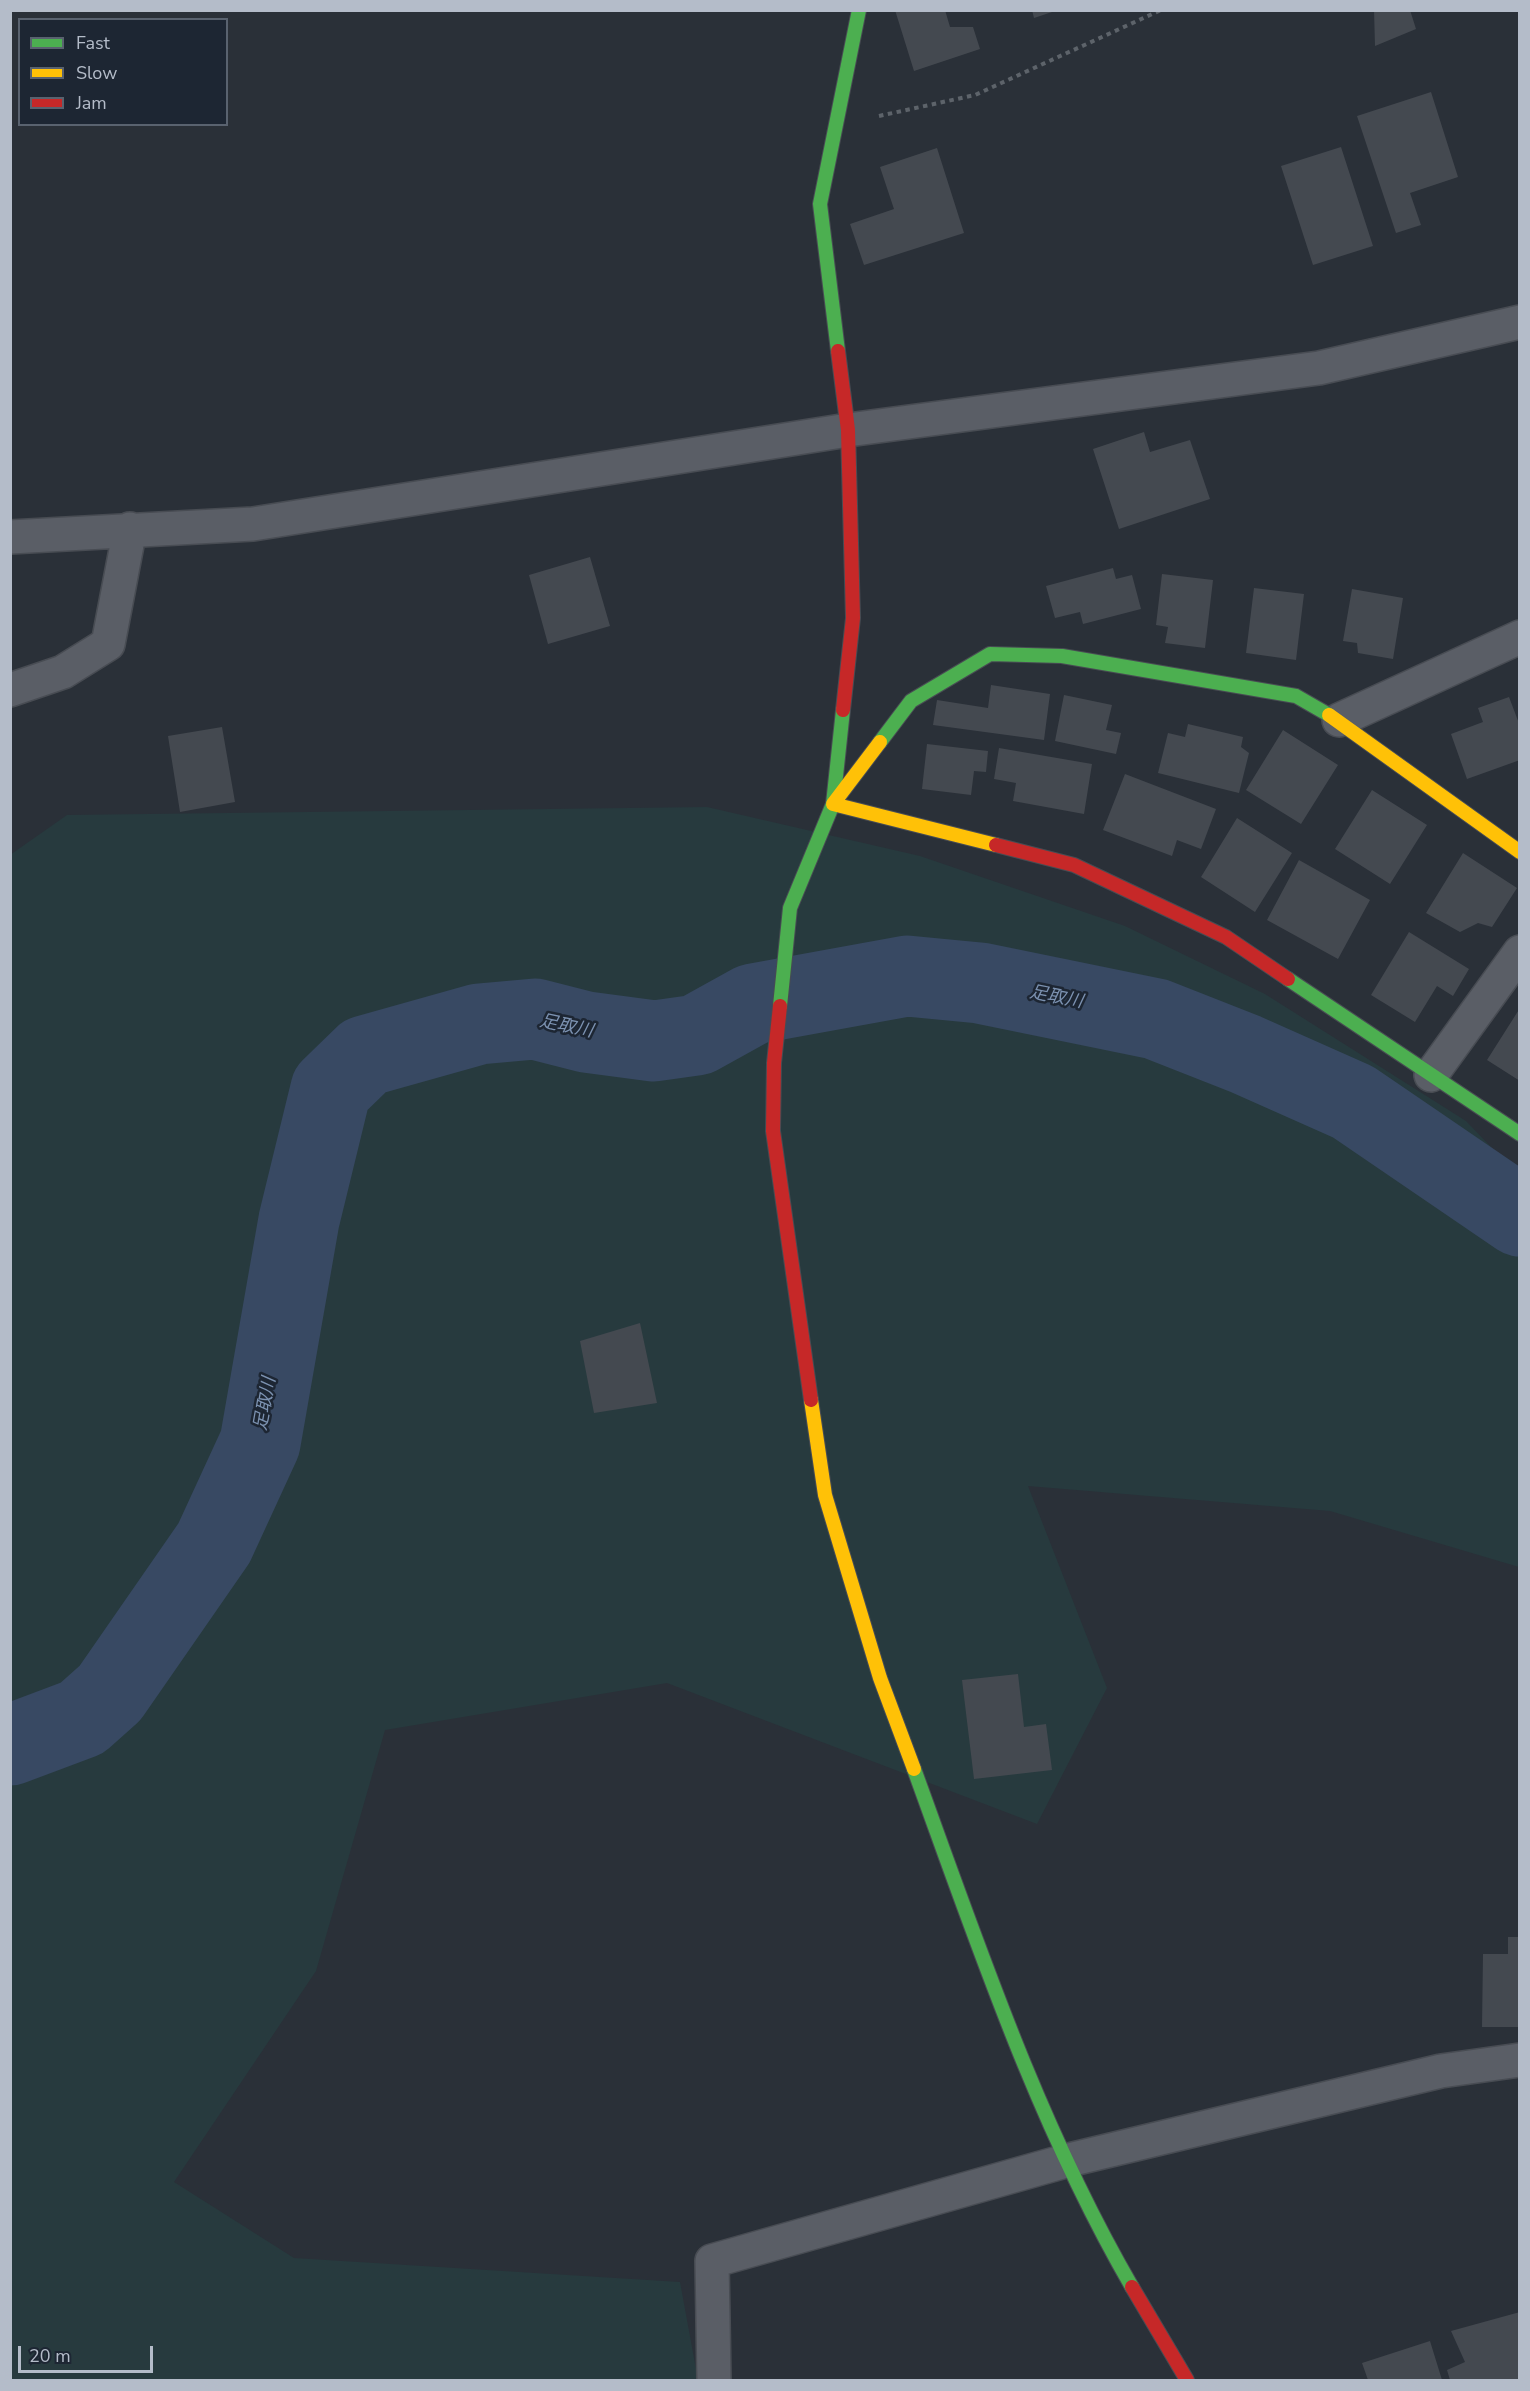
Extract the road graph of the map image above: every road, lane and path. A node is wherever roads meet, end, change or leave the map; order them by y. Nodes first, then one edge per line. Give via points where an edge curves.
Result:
1 (859, 10) edge
2 (1161, 10) edge
3 (835, 126) junction
4 (1520, 322) edge
5 (848, 430) junction
6 (130, 529) junction
7 (10, 537) edge
8 (1520, 637) edge
9 (10, 690) edge
10 (1339, 720) junction
11 (833, 804) junction
12 (1520, 852) edge
13 (1520, 952) edge
14 (1431, 1075) junction
15 (1520, 1134) edge
16 (1520, 2060) edge
17 (1069, 2160) junction
18 (714, 2380) edge
19 (1187, 2380) edge

1 - 3 street
2 - 3 path via 975,95
3 - 5 street via 820,204
4 - 5 street via 1319,368
5 - 6 street via 253,524
5 - 11 street via 853,618
6 - 7 street
6 - 9 street via 108,644 63,672
8 - 10 street
10 - 11 street via 1296,696 1062,656 990,654 911,701
10 - 12 street
11 - 14 street via 1074,864 1226,937
11 - 17 street via 790,908 774,1063 772,1131 825,1495 884,1689 1011,2034
13 - 14 street
14 - 15 street
16 - 17 street via 1441,2071
17 - 18 street via 712,2261
17 - 19 street via 1099,2230

